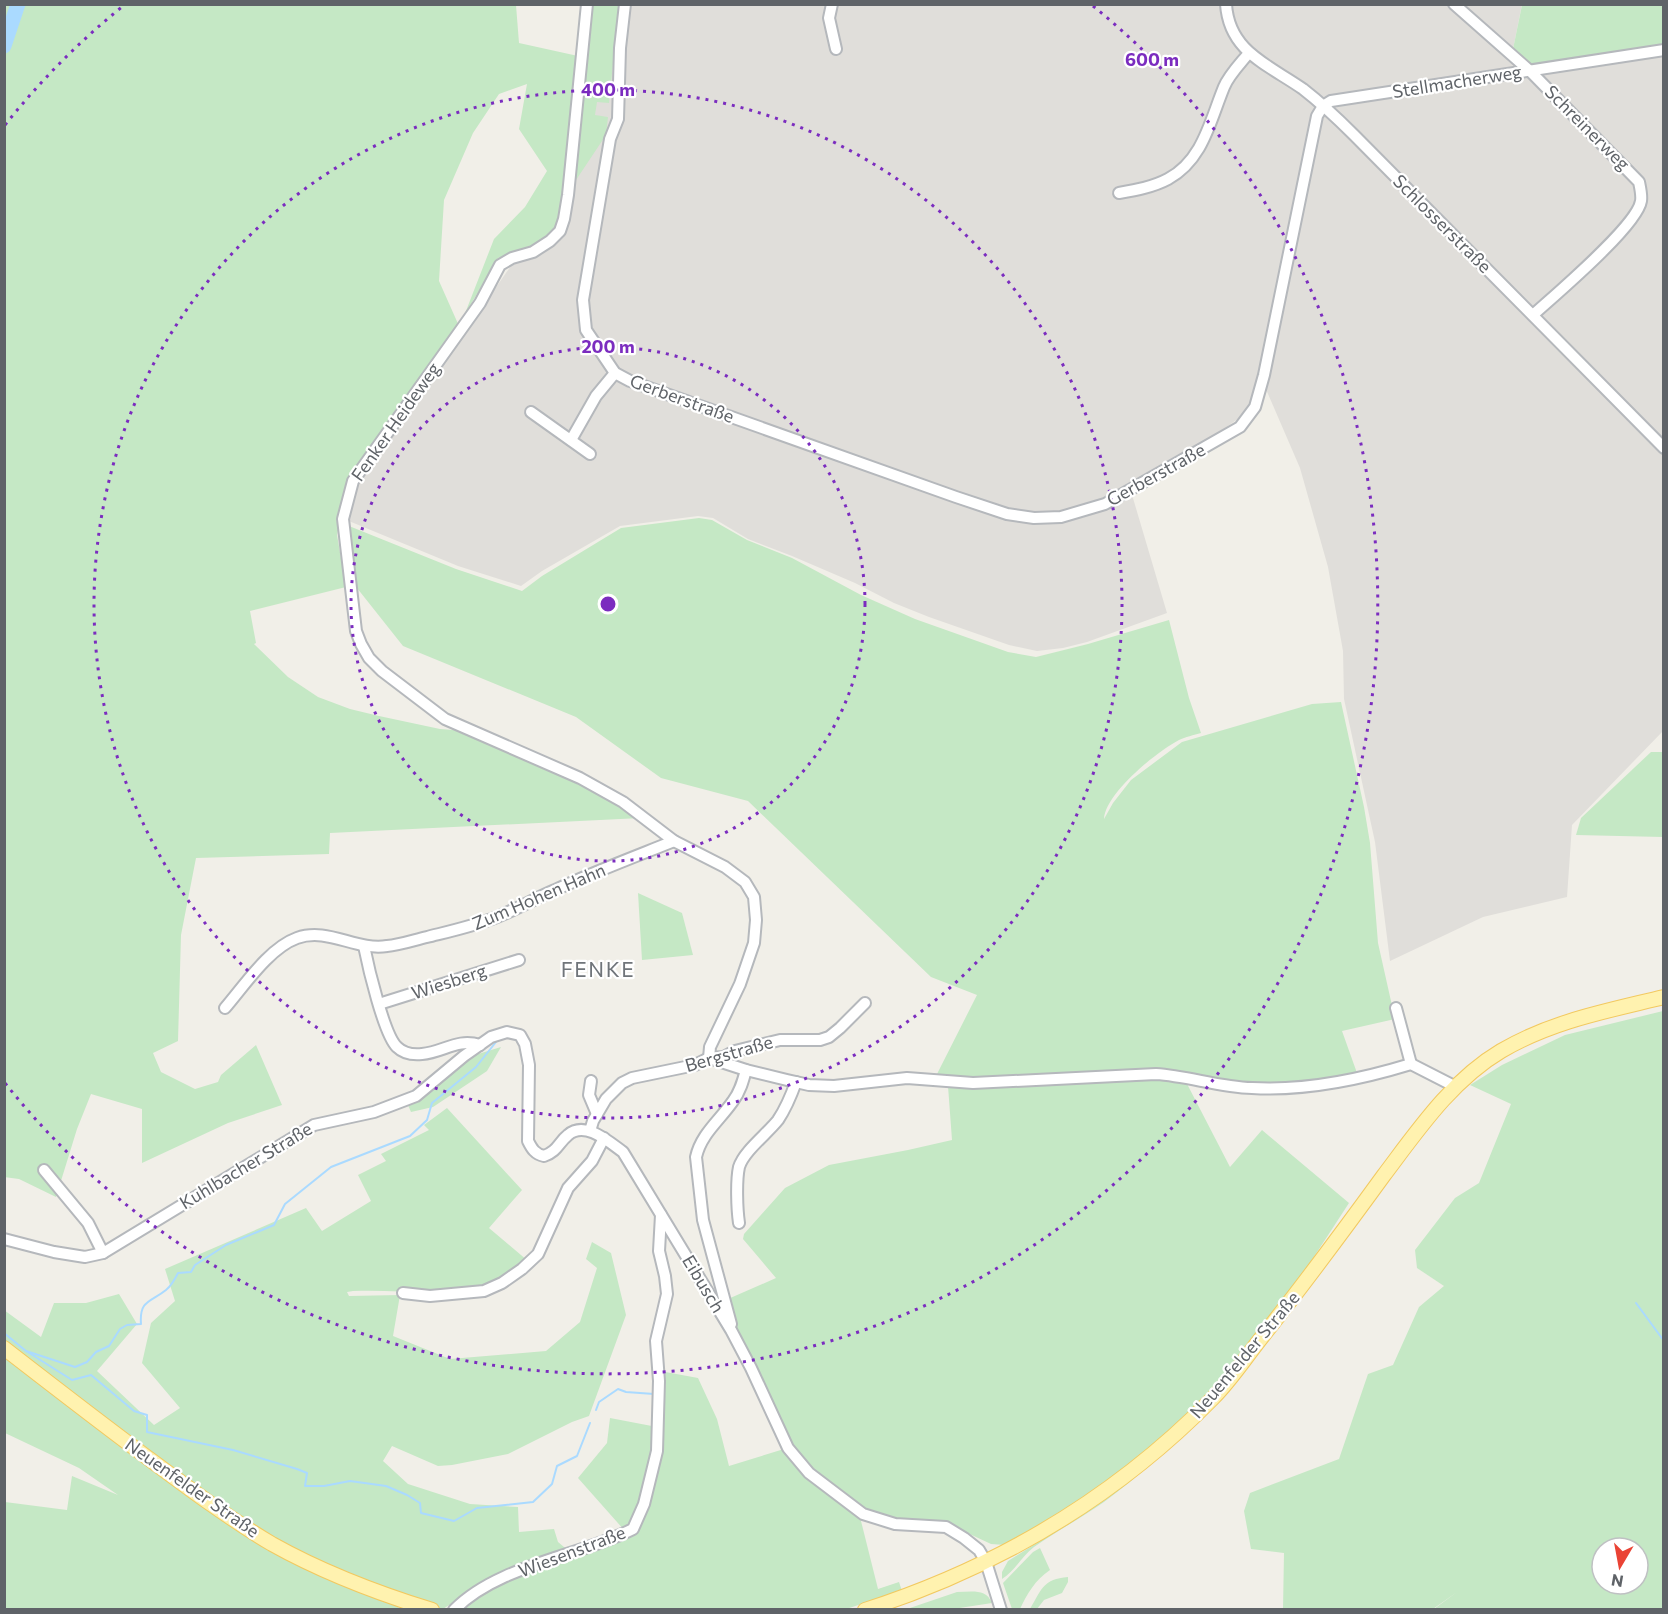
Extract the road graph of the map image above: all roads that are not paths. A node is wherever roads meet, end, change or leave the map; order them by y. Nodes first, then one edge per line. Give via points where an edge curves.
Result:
1 (587, 4) edge
2 (625, 4) edge
3 (832, 4) edge
4 (1226, 4) edge
5 (1454, 4) edge
6 (836, 49) dead end
7 (1664, 50) edge
8 (1248, 54) junction
9 (1530, 71) junction
10 (1323, 106) junction
11 (1119, 193) dead end
12 (1533, 315) junction
13 (615, 374) junction
14 (531, 412) dead end
15 (571, 440) junction
16 (1664, 448) edge
17 (590, 454) dead end
18 (674, 841) junction
19 (364, 946) junction
20 (519, 960) dead end
21 (1664, 997) edge
22 (865, 1003) dead end
23 (380, 1004) junction
24 (225, 1008) dead end
25 (1396, 1008) dead end
26 (480, 1045) junction
27 (709, 1058) junction
28 (1411, 1064) junction
29 (746, 1070) junction
30 (591, 1081) dead end
31 (796, 1082) junction
32 (1456, 1086) junction
33 (597, 1114) junction
34 (590, 1131) junction
35 (604, 1138) junction
36 (44, 1170) dead end
37 (661, 1215) junction
38 (739, 1223) dead end
39 (4, 1239) edge
40 (103, 1253) junction
41 (403, 1293) dead end
42 (731, 1330) junction
43 (4, 1348) edge
44 (986, 1562) junction
45 (432, 1610) edge
46 (454, 1610) edge
47 (865, 1610) edge
48 (1001, 1610) edge

1 - 18 street, Fenker Heideweg via 568,195 560,231 533,252 500,265 480,303 353,481 342,519 356,631 365,651 382,671 445,719 588,783 622,802
2 - 13 street, Gerberstraße via 618,119 610,139 583,300 586,330
3 - 6 street via 829,18
4 - 8 street, Schlosserstraße via 1235,36
5 - 9 street, Schreinerweg
7 - 9 street, Stellmacherweg
8 - 10 street, Schlosserstraße
8 - 11 street via 1225,85 1210,128 1184,167 1168,179
9 - 10 street, Stellmacherweg via 1331,101
9 - 12 street, Schreinerweg via 1639,182 1641,201 1634,217 1609,245
10 - 12 street, Schlosserstraße
10 - 13 street, Gerberstraße via 1317,116 1255,407 1240,427 1105,504 1061,517 1007,514
12 - 16 street, Schlosserstraße
13 - 15 street, Gerberstraße via 596,396
14 - 15 street
15 - 17 street
18 - 19 street, Zum Hohen Hahn via 473,926 385,947
18 - 27 street, Fenker Heideweg via 725,867 745,882 754,897 756,920 751,953 710,1047
19 - 23 street
19 - 24 street, Zum Hohen Hahn via 325,936 296,939 276,951
20 - 23 street, Wiesberg
21 - 32 main road, Neuenfelder Straße via 1567,1020 1534,1034 1500,1052
22 - 27 street, Bergstraße via 829,1037 780,1040
23 - 26 street via 395,1046 407,1054 424,1054 468,1041
25 - 28 street
26 - 34 street via 507,1032 520,1035 525,1044 529,1065 528,1141 537,1154 554,1152 574,1131
26 - 40 street, Kuhlbacher Straße via 416,1096 374,1112 314,1125
27 - 29 street
27 - 33 street, Bergstraße via 622,1083
28 - 31 street via 1282,1089 1156,1074 974,1083 907,1078 834,1086
28 - 32 street
29 - 31 street
29 - 42 street via 741,1088 707,1132 696,1157 703,1220
30 - 33 street via 589,1095
31 - 38 street via 777,1121 739,1168
32 - 44 main road, Neuenfelder Straße via 1419,1128 1318,1267 1215,1396 1153,1455 1096,1497
33 - 34 street, Bergstraße
34 - 35 street, Eibusch
35 - 37 street, Eibusch via 622,1152
35 - 41 street via 592,1161 568,1188 538,1254 522,1269 484,1291 430,1296
36 - 40 street via 88,1223
37 - 42 street, Eibusch
37 - 46 street, Wiesenstraße via 659,1251 666,1294 656,1341 657,1452 644,1504 633,1529 480,1588
39 - 40 street, Kuhlbacher Straße via 85,1257
42 - 44 street, Eibusch via 788,1448 809,1473 863,1514 895,1524 946,1527 979,1550
43 - 45 main road, Neuenfelder Straße via 210,1505 273,1544 338,1575
44 - 47 main road, Neuenfelder Straße
44 - 48 street

